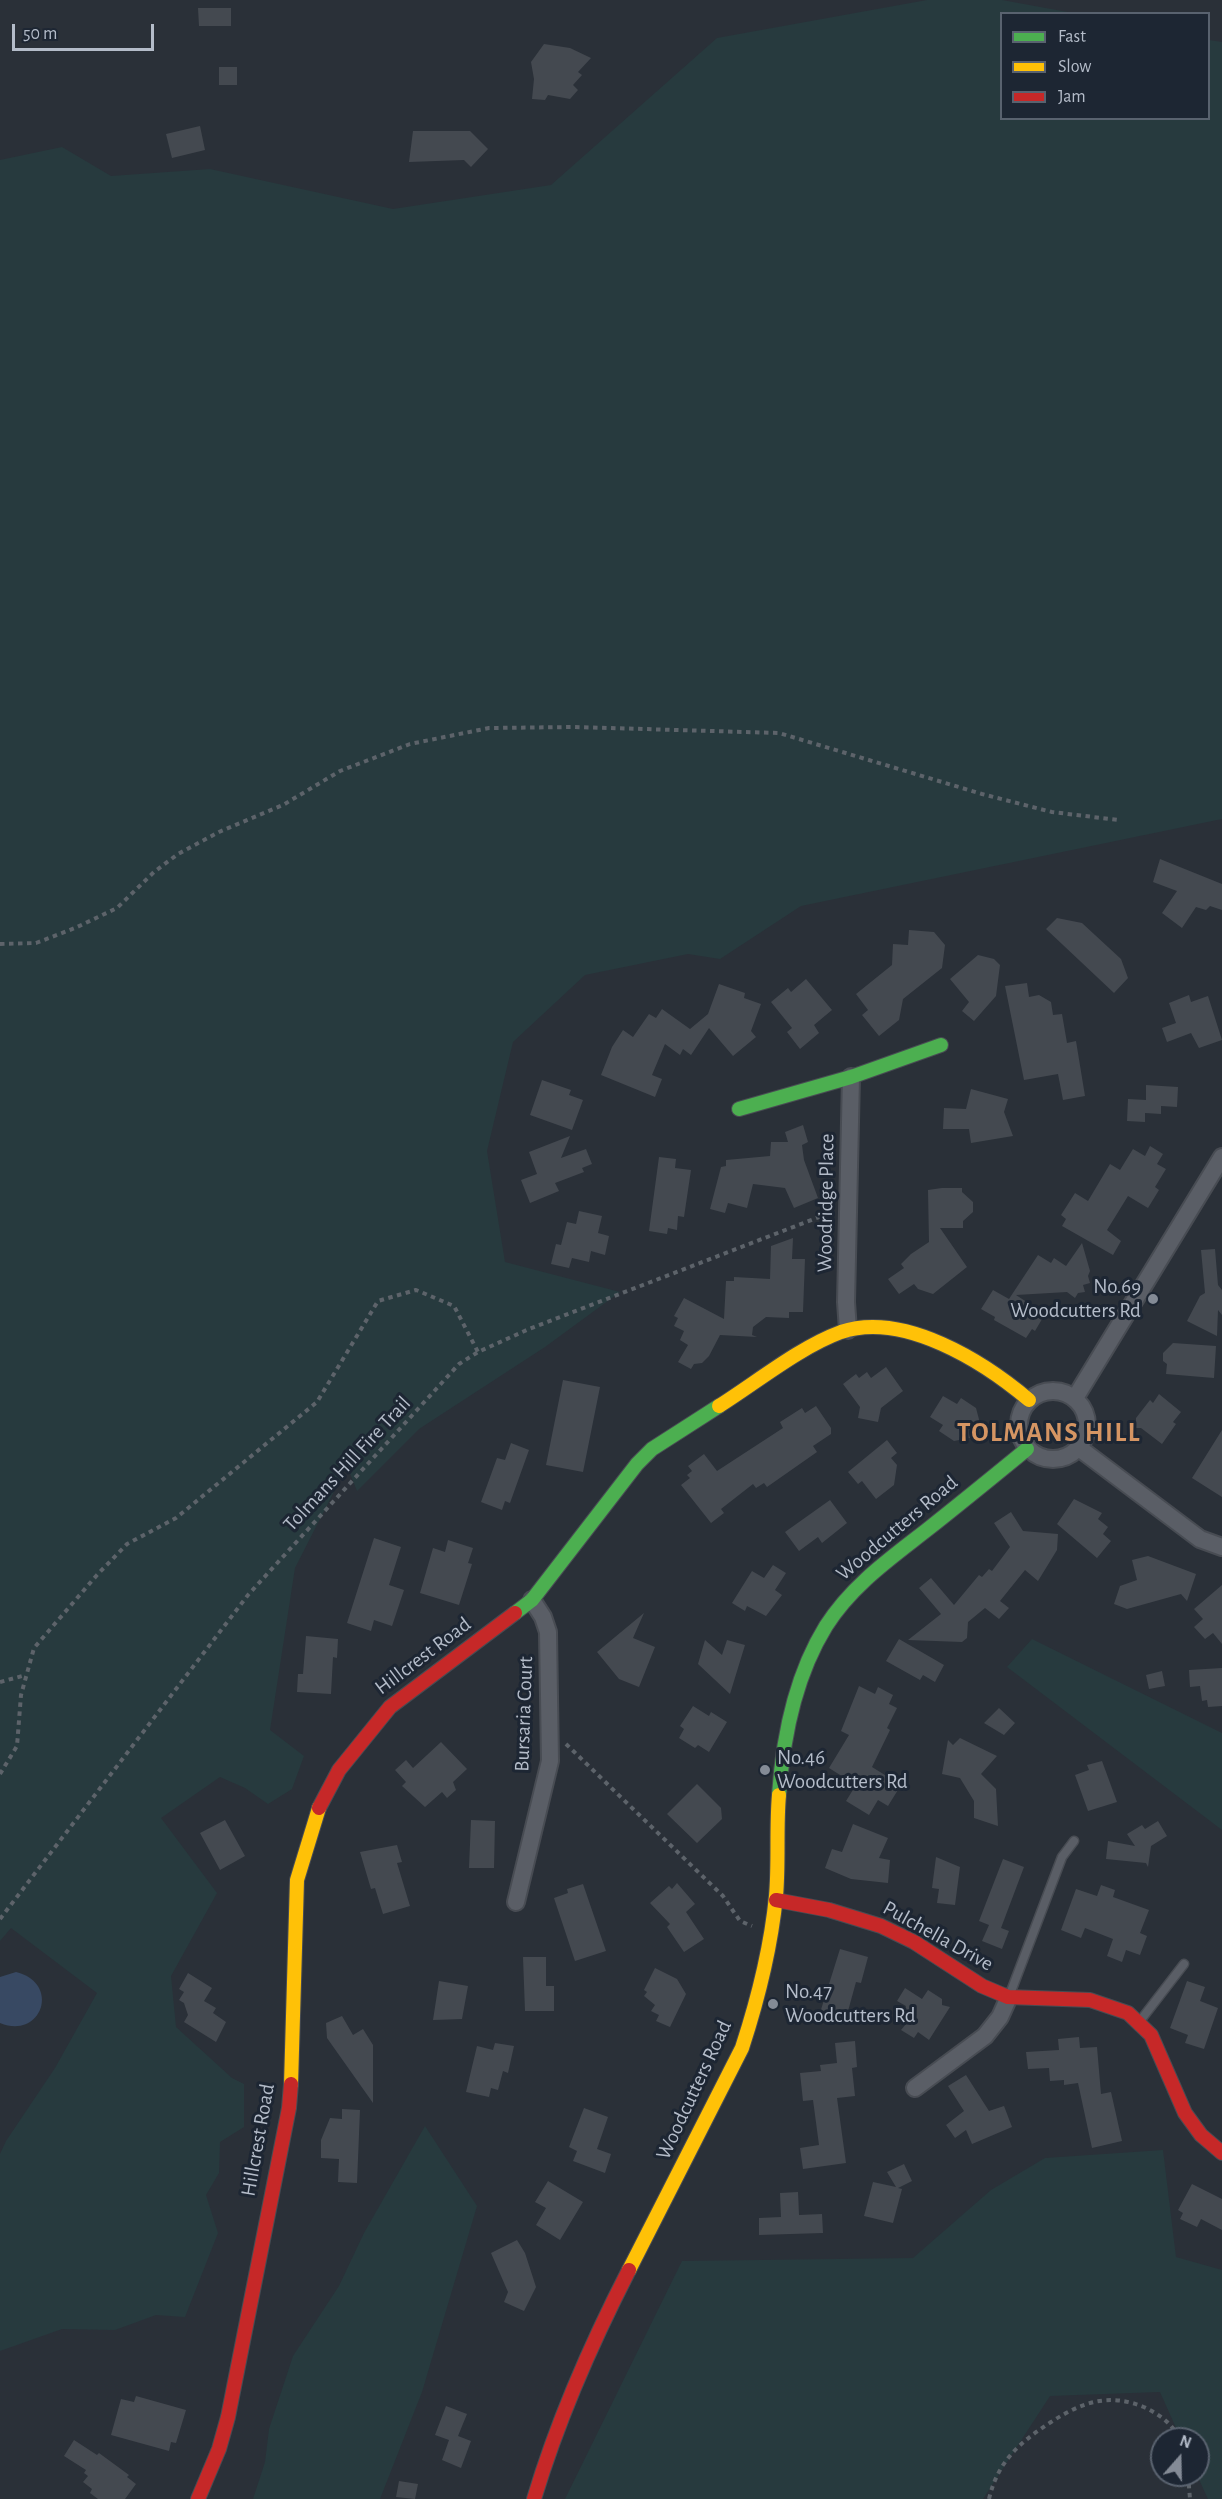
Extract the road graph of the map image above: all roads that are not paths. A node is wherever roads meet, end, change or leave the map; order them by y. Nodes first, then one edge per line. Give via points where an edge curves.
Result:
1 (941, 1045) dead end
2 (851, 1077) junction
3 (739, 1109) dead end
4 (1222, 1157) edge
5 (848, 1330) junction
6 (1075, 1398) junction
7 (1029, 1400) junction
8 (1079, 1448) junction
9 (1027, 1449) junction
10 (1222, 1547) edge
11 (532, 1600) junction
12 (1074, 1841) dead end
13 (776, 1900) junction
14 (516, 1902) dead end
15 (1184, 1964) dead end
16 (1009, 1997) junction
17 (1140, 2021) junction
18 (915, 2088) dead end
19 (1222, 2153) edge
20 (198, 2499) edge
21 (534, 2499) edge

1 - 2 street
2 - 3 street
2 - 5 street, Woodridge Place
4 - 6 street
5 - 7 street, Hillcrest Road via 903,1332 950,1345 987,1366
5 - 11 street, Hillcrest Road via 821,1341 652,1449
6 - 7 street via 1047,1391
6 - 8 street via 1083,1408 1087,1428
7 - 9 street via 1022,1408 1018,1429
8 - 9 street via 1059,1459 1036,1456
8 - 10 street via 1200,1539
9 - 13 street, Woodcutters Road via 874,1570 845,1599 821,1632 798,1689 779,1768
11 - 14 street, Bursaria Court via 548,1632 550,1761
11 - 20 street, Hillcrest Road via 390,1707 339,1770 315,1816 297,1880 294,2053 289,2108 230,2408 219,2449
12 - 16 lane, Pulchella Drive via 1062,1857
13 - 16 street, Pulchella Drive via 873,1922 912,1941 974,1982
13 - 21 street, Woodcutters Road via 766,1960 742,2048 592,2343 551,2443
15 - 17 lane
16 - 17 street, Pulchella Drive via 1103,2002
16 - 18 street via 985,2036
17 - 19 street, Pulchella Drive via 1153,2039 1189,2121

